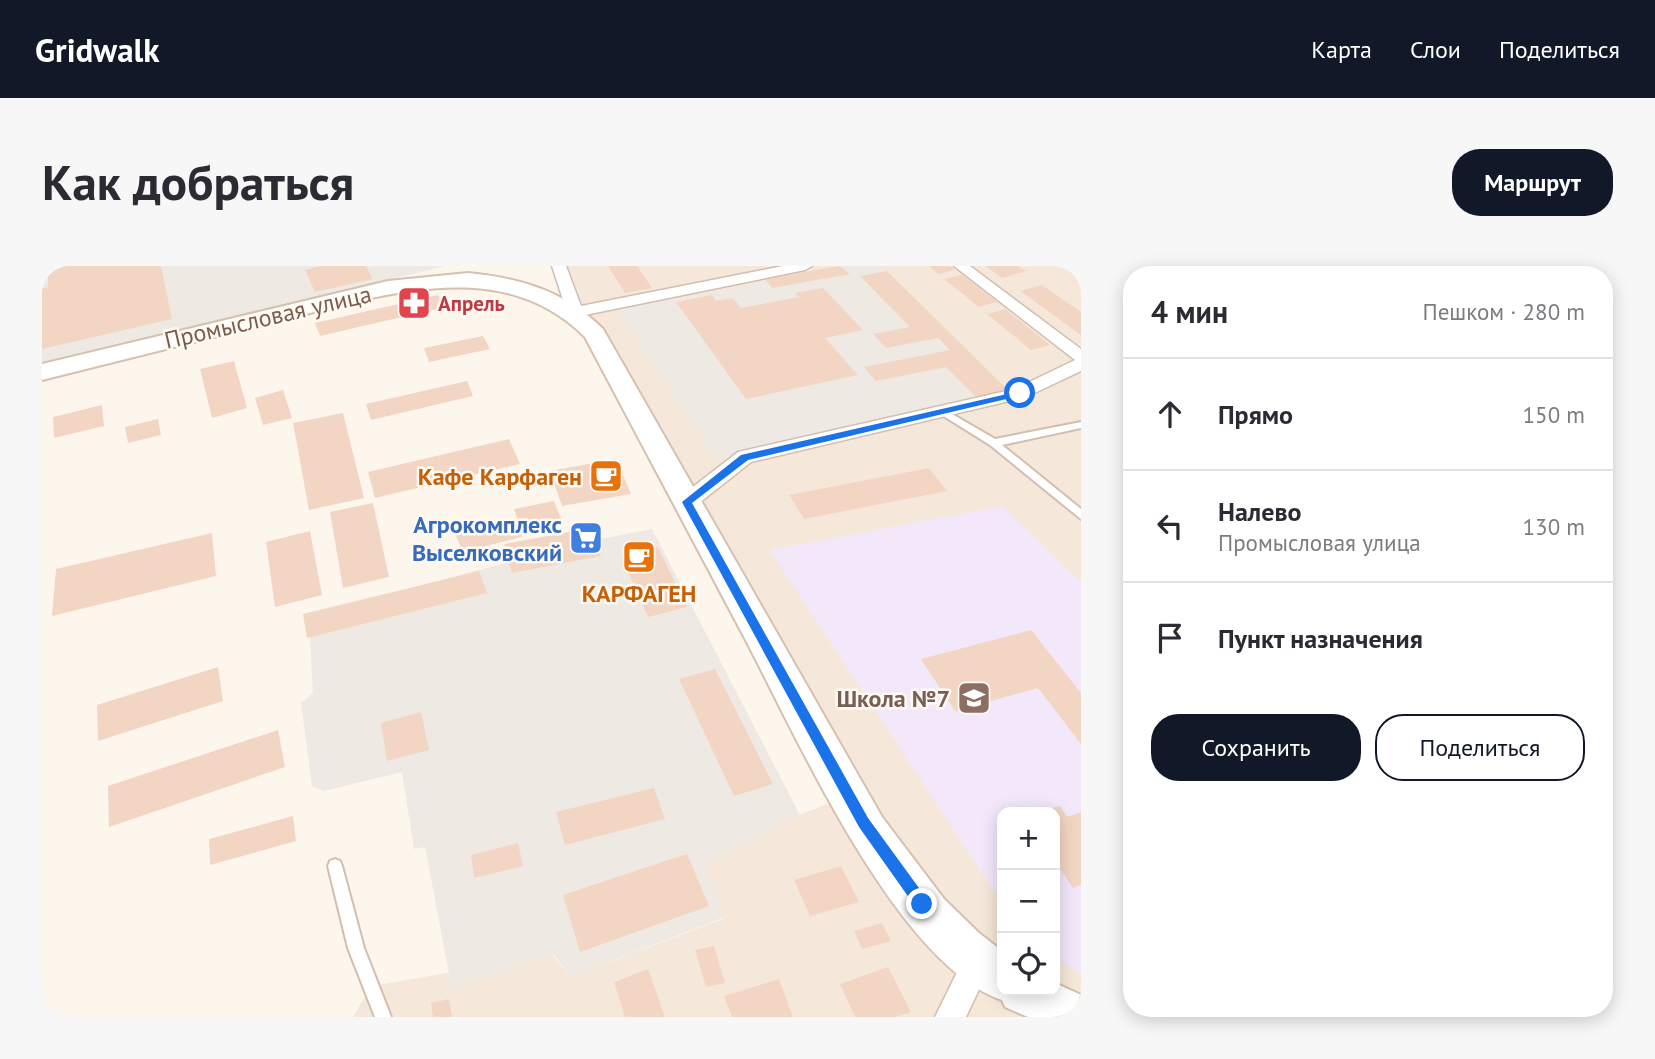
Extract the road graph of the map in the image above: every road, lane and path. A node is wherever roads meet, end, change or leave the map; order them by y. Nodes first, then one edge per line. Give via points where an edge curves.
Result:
1 (559, 266) edge
2 (804, 266) edge
3 (961, 266) edge
4 (575, 312) junction
5 (1081, 357) edge
6 (1081, 364) edge
7 (42, 372) edge
8 (946, 413) junction
9 (1081, 425) edge
10 (994, 443) junction
11 (687, 502) junction
12 (1081, 515) edge
13 (335, 866) dead end
14 (977, 962) junction
15 (997, 976) edge
16 (1029, 996) edge
17 (383, 1017) edge
18 (950, 1017) edge
19 (1079, 1017) edge

1 - 4 street
2 - 4 street
3 - 5 street
4 - 7 main road, Промысловая улица via 540,294 493,282 439,280 363,294
4 - 11 main road, Промысловая улица via 595,334
6 - 8 street via 1020,393
8 - 10 lane
8 - 11 street via 745,457
9 - 10 lane
10 - 12 lane
11 - 14 main road, Промысловая улица via 863,822 922,904
13 - 17 lane via 356,948
14 - 15 main road, Промысловая улица
14 - 18 street
16 - 19 main road, Промысловая улица

